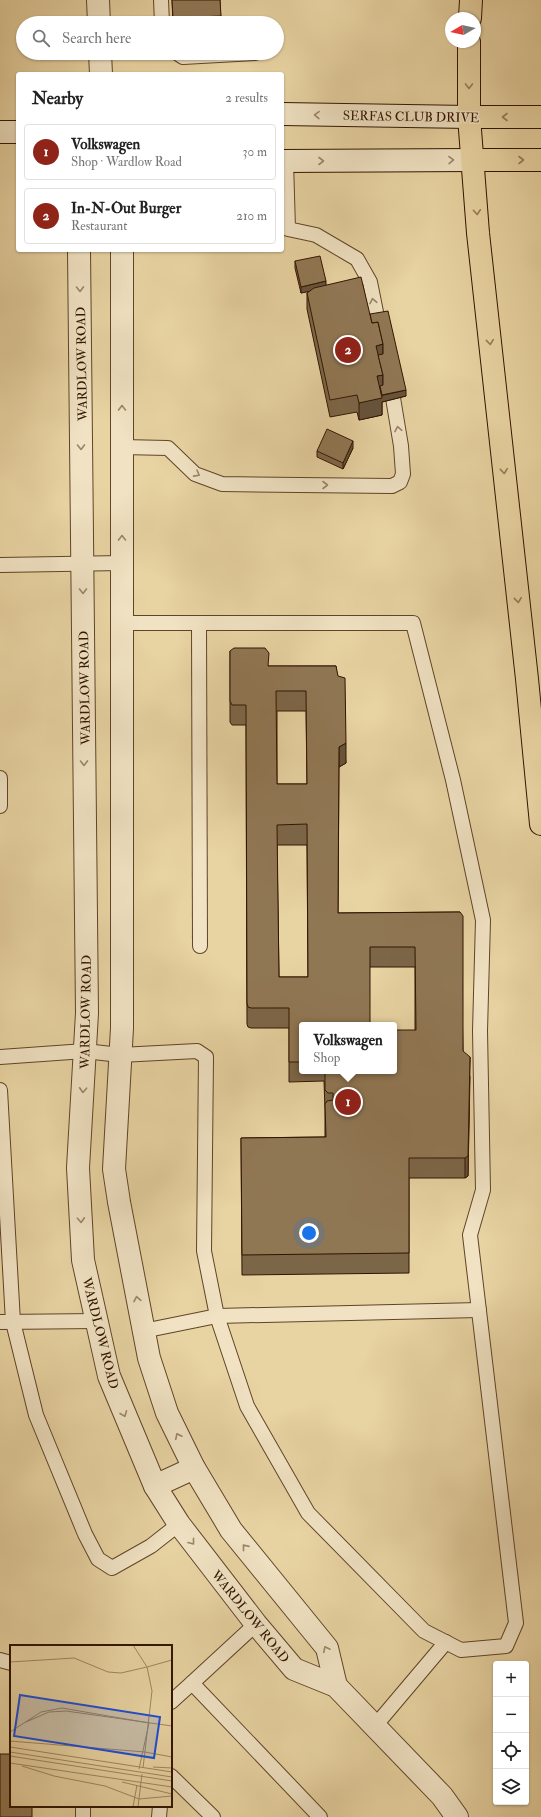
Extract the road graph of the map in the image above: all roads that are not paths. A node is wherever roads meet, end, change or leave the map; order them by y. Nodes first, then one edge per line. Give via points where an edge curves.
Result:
1 (98, 0) edge
2 (161, 0) edge
3 (471, 0) edge
4 (470, 12) edge
5 (99, 16) edge
6 (162, 16) edge
7 (469, 48) edge
8 (100, 60) edge
9 (101, 72) edge
10 (284, 114) edge
11 (469, 117) junction
12 (541, 117) edge
13 (0, 132) edge
14 (16, 132) edge
15 (473, 160) junction
16 (541, 160) edge
17 (284, 161) edge
18 (79, 252) edge
19 (122, 252) edge
20 (383, 349) edge
21 (386, 363) edge
22 (122, 447) junction
23 (122, 563) junction
24 (82, 564) junction
25 (0, 565) edge
26 (121, 623) junction
27 (199, 623) junction
28 (0, 778) edge
29 (0, 806) edge
30 (541, 824) edge
31 (200, 946) dead end
32 (85, 1051) junction
33 (120, 1055) junction
34 (0, 1057) edge
35 (0, 1090) edge
36 (479, 1310) junction
37 (217, 1316) junction
38 (96, 1321) junction
39 (6, 1322) edge
40 (143, 1331) junction
41 (194, 1468) junction
42 (155, 1486) junction
43 (179, 1524) junction
44 (256, 1624) junction
45 (446, 1642) junction
46 (0, 1660) edge
47 (10, 1663) edge
48 (192, 1683) junction
49 (336, 1686) junction
50 (172, 1701) edge
51 (375, 1726) junction
52 (172, 1777) edge
53 (160, 1807) edge
54 (159, 1817) edge
55 (213, 1817) edge
56 (320, 1817) edge
57 (456, 1817) edge

1 - 5 street
2 - 6 lane
3 - 4 main road
7 -> 11 main road
8 - 9 street
11 -> 10 street, SERFAS CLUB DRIVE
12 -> 11 main road, SERFAS CLUB DRIVE
11 - 15 main road
13 - 14 street
15 -> 16 main road
17 -> 15 street
15 -> 30 main road via 480,256
20 -> 17 lane via 370,282 358,258 316,235 288,229
18 -> 24 street, WARDLOW ROAD
22 -> 19 street
22 -> 21 lane via 168,448 195,474 222,484 392,486 400,482 403,474 394,400
23 -> 22 street
23 - 24 lane
23 - 26 street
24 - 25 lane
24 -> 32 street, WARDLOW ROAD via 87,1013
26 - 27 lane
26 - 33 street
27 - 31 lane
27 - 36 lane via 413,623 453,780 483,920 480,1031 483,1190 470,1235
28 - 29 lane
32 - 33 lane
32 - 34 lane
32 -> 38 street, WARDLOW ROAD via 79,1176 83,1260
33 - 37 lane via 197,1051 206,1057 204,1251
40 -> 33 street via 114,1169
35 - 39 lane
36 - 37 lane
36 - 45 lane via 516,1623 506,1646 461,1650
37 - 40 lane
37 - 45 lane via 247,1406 308,1513 424,1631
38 - 39 lane
38 -> 42 street, WARDLOW ROAD via 109,1376
39 - 43 lane via 36,1415 98,1560 112,1568 151,1546
41 -> 40 street via 167,1413
41 - 42 street
49 -> 41 street via 327,1648 231,1530
42 - 43 street, WARDLOW ROAD
43 -> 44 street, WARDLOW ROAD
44 - 48 lane
44 - 49 street, WARDLOW ROAD via 294,1670
45 - 51 lane
46 - 47 lane
48 - 50 lane
48 - 56 lane
49 - 51 street, WARDLOW ROAD
51 - 57 street, WARDLOW ROAD via 442,1796
52 - 55 lane
53 - 54 lane

